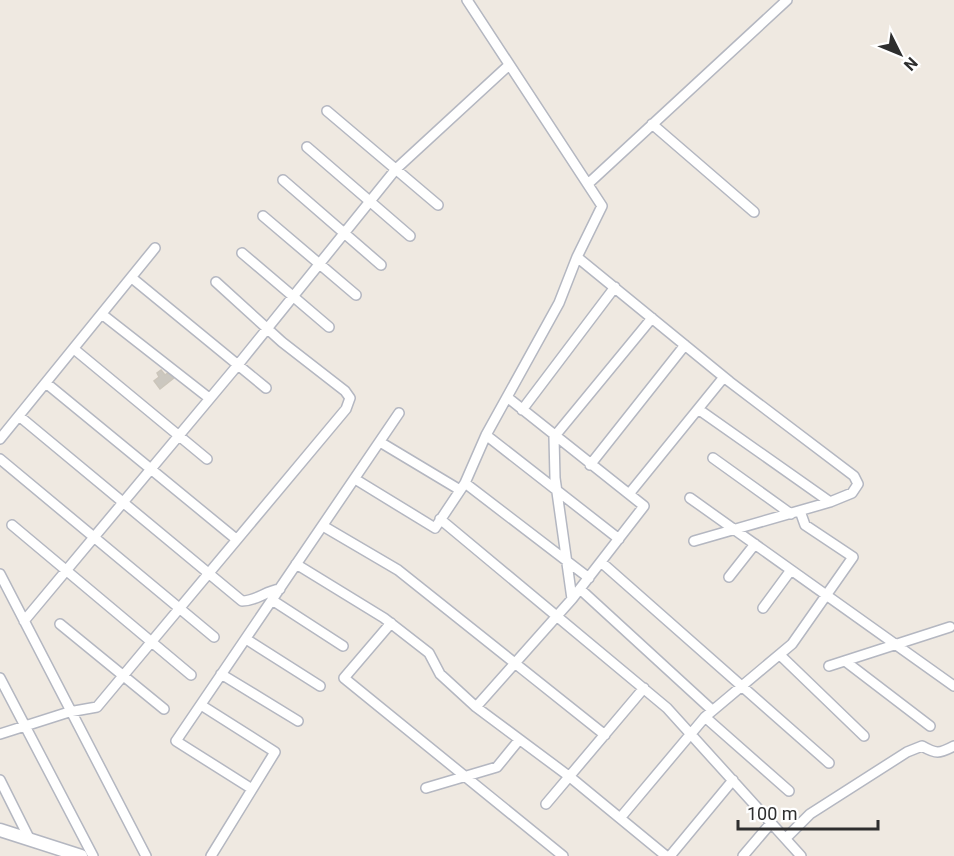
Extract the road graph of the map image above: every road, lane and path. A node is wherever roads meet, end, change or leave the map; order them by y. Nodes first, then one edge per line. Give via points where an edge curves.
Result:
1 (467, 0) edge
2 (787, 0) edge
3 (509, 65) junction
4 (327, 111) dead end
5 (652, 124) junction
6 (307, 147) dead end
7 (396, 169) junction
8 (283, 180) dead end
9 (589, 183) junction
10 (370, 202) junction
11 (438, 205) dead end
12 (754, 212) dead end
13 (263, 216) dead end
14 (344, 234) junction
15 (410, 236) dead end
16 (155, 248) dead end
17 (242, 253) dead end
18 (578, 256) junction
19 (319, 265) junction
20 (381, 265) dead end
21 (132, 278) junction
22 (216, 282) dead end
23 (615, 287) junction
24 (356, 295) dead end
25 (294, 296) junction
26 (103, 315) junction
27 (652, 318) junction
28 (329, 327) dead end
29 (268, 328) junction
30 (685, 345) junction
31 (74, 349) junction
32 (237, 366) junction
33 (724, 377) junction
34 (46, 383) junction
35 (266, 388) dead end
36 (507, 397) junction
37 (209, 398) junction
38 (698, 409) junction
39 (522, 410) junction
40 (399, 413) dead end
41 (19, 416) junction
42 (178, 434) junction
43 (486, 435) junction
44 (554, 437) junction
45 (0, 439) edge
46 (380, 442) junction
47 (713, 458) dead end
48 (0, 459) edge
49 (207, 459) dead end
50 (590, 465) junction
51 (151, 468) junction
52 (355, 479) junction
53 (463, 486) junction
54 (556, 490) junction
55 (628, 494) junction
56 (690, 498) dead end
57 (123, 502) junction
58 (830, 502) junction
59 (796, 513) junction
60 (441, 519) junction
61 (12, 525) dead end
62 (323, 526) junction
63 (736, 530) junction
64 (95, 536) junction
65 (236, 539) junction
66 (619, 539) junction
67 (694, 542) dead end
68 (755, 544) junction
69 (568, 562) junction
70 (601, 562) junction
71 (296, 564) junction
72 (66, 570) junction
73 (791, 570) junction
74 (0, 574) edge
75 (209, 574) junction
76 (729, 577) dead end
77 (589, 578) junction
78 (280, 589) junction
79 (580, 589) junction
80 (828, 595) junction
81 (572, 599) junction
82 (272, 600) junction
83 (181, 608) junction
84 (763, 608) dead end
85 (557, 616) junction
86 (24, 621) junction
87 (391, 623) junction
88 (60, 624) dead end
89 (950, 627) dead end
90 (214, 637) dead end
91 (246, 639) junction
92 (151, 642) junction
93 (343, 646) dead end
94 (899, 646) junction
95 (780, 654) junction
96 (845, 661) junction
97 (516, 664) junction
98 (829, 666) dead end
99 (222, 674) junction
100 (124, 675) junction
101 (191, 675) dead end
102 (0, 678) edge
103 (320, 686) dead end
104 (954, 686) edge
105 (741, 687) junction
106 (644, 688) junction
107 (201, 705) junction
108 (476, 707) junction
109 (164, 709) dead end
110 (69, 712) junction
111 (709, 713) junction
112 (298, 721) dead end
113 (930, 726) dead end
114 (26, 728) junction
115 (690, 732) junction
116 (0, 734) edge
117 (605, 735) junction
118 (864, 736) dead end
119 (519, 740) junction
120 (954, 747) edge
121 (829, 764) dead end
122 (467, 777) junction
123 (570, 777) junction
124 (0, 780) edge
125 (733, 780) junction
126 (426, 788) dead end
127 (252, 789) junction
128 (789, 791) dead end
129 (546, 804) dead end
130 (621, 817) junction
131 (771, 823) junction
132 (0, 830) edge
133 (786, 838) junction
134 (30, 840) junction
135 (81, 856) edge
136 (93, 856) edge
137 (146, 856) edge
138 (211, 856) edge
139 (563, 856) edge
140 (668, 856) edge
141 (743, 856) edge
142 (801, 856) edge

1 - 3 street
2 - 5 street
3 - 7 street
3 - 9 street
4 - 7 street
5 - 9 street
5 - 12 street
6 - 10 street
7 - 10 street
7 - 11 street
8 - 14 street
9 - 18 street via 603,207
10 - 14 street
10 - 15 street
13 - 19 street
14 - 19 street
14 - 20 street
16 - 21 street
17 - 25 street
18 - 23 street
18 - 36 street via 559,303
19 - 24 street
19 - 25 street
21 - 26 street
21 - 32 street
22 - 29 street
23 - 27 street
23 - 39 street
25 - 28 street
25 - 29 street
26 - 31 street
26 - 37 street
27 - 30 street
27 - 44 street
29 - 32 street
29 - 65 street via 350,398 346,410
30 - 33 street
30 - 50 street
31 - 34 street
31 - 42 street
32 - 35 street
32 - 37 street
33 - 38 street
33 - 58 street via 854,476 858,484 852,493
34 - 41 street
34 - 51 street
36 - 39 street
36 - 43 street
37 - 42 street
38 - 55 street
38 - 58 street
39 - 44 street
40 - 46 street
41 - 45 street
41 - 57 street
42 - 49 street
42 - 51 street
43 - 53 street
43 - 54 street
44 - 50 street
44 - 54 street
46 - 52 street
46 - 53 street
47 - 59 street
48 - 64 street
50 - 55 street
51 - 57 street
51 - 65 street
52 - 60 street via 435,528
52 - 62 street
53 - 60 street
53 - 69 street
54 - 66 street
54 - 69 street
55 - 66 street via 645,506
56 - 63 street
57 - 64 street
57 - 75 street
58 - 59 street
59 - 63 street
59 - 80 street via 805,525 853,557
60 - 85 street
61 - 72 street
62 - 71 street
62 - 97 street via 398,570
63 - 67 street
63 - 68 street
64 - 72 street
64 - 83 street
65 - 75 street
66 - 70 street
68 - 73 street
68 - 76 street
69 - 77 street
69 - 81 street
70 - 77 street
70 - 105 street
71 - 78 street
71 - 87 street
72 - 86 street
72 - 92 street
73 - 80 street
73 - 84 street
74 - 86 street
75 - 78 street via 242,601 253,601 267,590
75 - 83 street
77 - 79 street
78 - 82 street
79 - 81 street
79 - 111 street
80 - 94 street
80 - 95 street
81 - 85 street
82 - 91 street
82 - 93 street
83 - 90 street
83 - 92 street
85 - 97 street
85 - 106 street
86 - 110 street
87 - 108 street via 429,653 440,674
87 - 122 street via 344,678
88 - 100 street
89 - 94 street
91 - 99 street
91 - 103 street
92 - 100 street
92 - 101 street
94 - 96 street
94 - 104 street
95 - 105 street
95 - 118 street
96 - 98 street
96 - 113 street
97 - 108 street
97 - 117 street
99 - 107 street
99 - 112 street
100 - 109 street
100 - 110 street via 97,708
102 - 114 street
105 - 111 street
105 - 121 street
106 - 115 street
106 - 117 street
107 - 127 street via 275,752
107 - 127 street via 176,741
108 - 119 street
110 - 114 street
110 - 137 street
111 - 115 street
111 - 128 street
114 - 116 street
114 - 136 street
115 - 125 street
115 - 130 street
117 - 123 street
119 - 122 street via 497,767
119 - 123 street
120 - 133 street via 939,754 922,746 908,752 810,814
122 - 126 street
122 - 139 street
123 - 129 street
123 - 130 street
124 - 134 street
125 - 131 street
125 - 140 street
127 - 138 street
130 - 140 street
131 - 133 street
131 - 141 street
132 - 134 street
133 - 142 street
134 - 135 street

